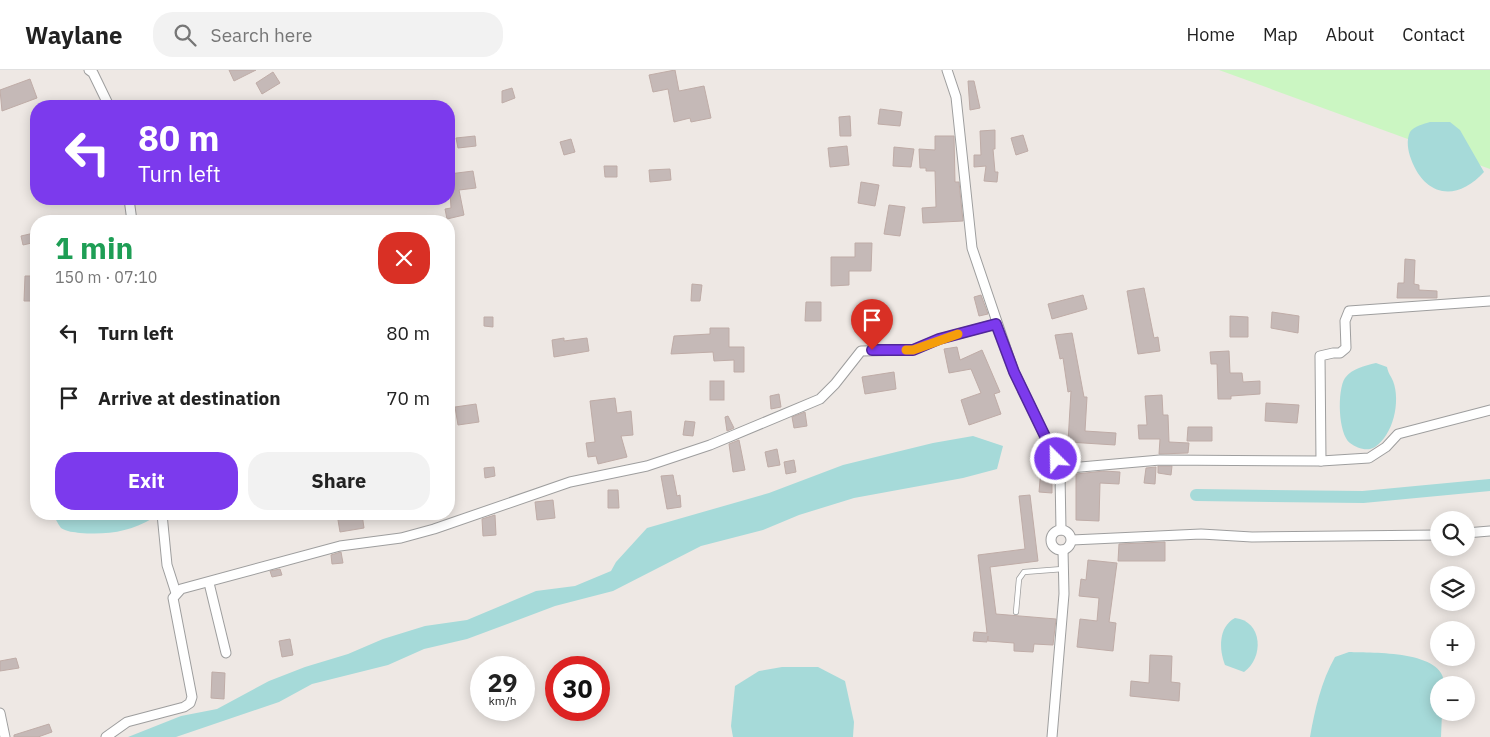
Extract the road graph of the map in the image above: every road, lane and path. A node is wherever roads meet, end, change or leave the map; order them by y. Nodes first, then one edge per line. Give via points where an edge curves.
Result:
1 (89, 70) edge
2 (948, 70) edge
3 (106, 100) edge
4 (1490, 301) edge
5 (996, 324) junction
6 (1490, 410) edge
7 (1321, 461) junction
8 (1058, 469) junction
9 (163, 520) edge
10 (1061, 530) junction
11 (1490, 530) edge
12 (1475, 532) edge
13 (1430, 536) edge
14 (1072, 540) junction
15 (1063, 550) junction
16 (1063, 569) junction
17 (209, 583) junction
18 (176, 593) junction
19 (1016, 612) dead end
20 (226, 653) dead end
21 (0, 713) edge
22 (5, 737) edge
23 (106, 737) edge
24 (1052, 737) edge

1 - 3 street via 94,73
2 - 5 street via 956,97 972,248
4 - 7 street via 1348,311 1346,348 1340,353 1320,356
5 - 8 street
5 - 17 street via 939,339 913,350 861,351 820,399 710,446 647,466 570,482 401,538 340,546
6 - 7 street via 1398,434 1369,458
7 - 8 street via 1160,460
8 - 10 street
9 - 18 street via 167,565
10 - 14 street via 1069,533
10 - 15 street via 1054,533 1051,540 1053,546
11 - 12 street
13 - 14 street via 1302,538 1201,534
14 - 15 street
15 - 16 street
16 - 19 lane via 1024,572 1019,579
16 - 24 street via 1064,594
17 - 18 street
17 - 20 street
18 - 23 street via 173,598 192,697 190,703 127,722
21 - 22 street

